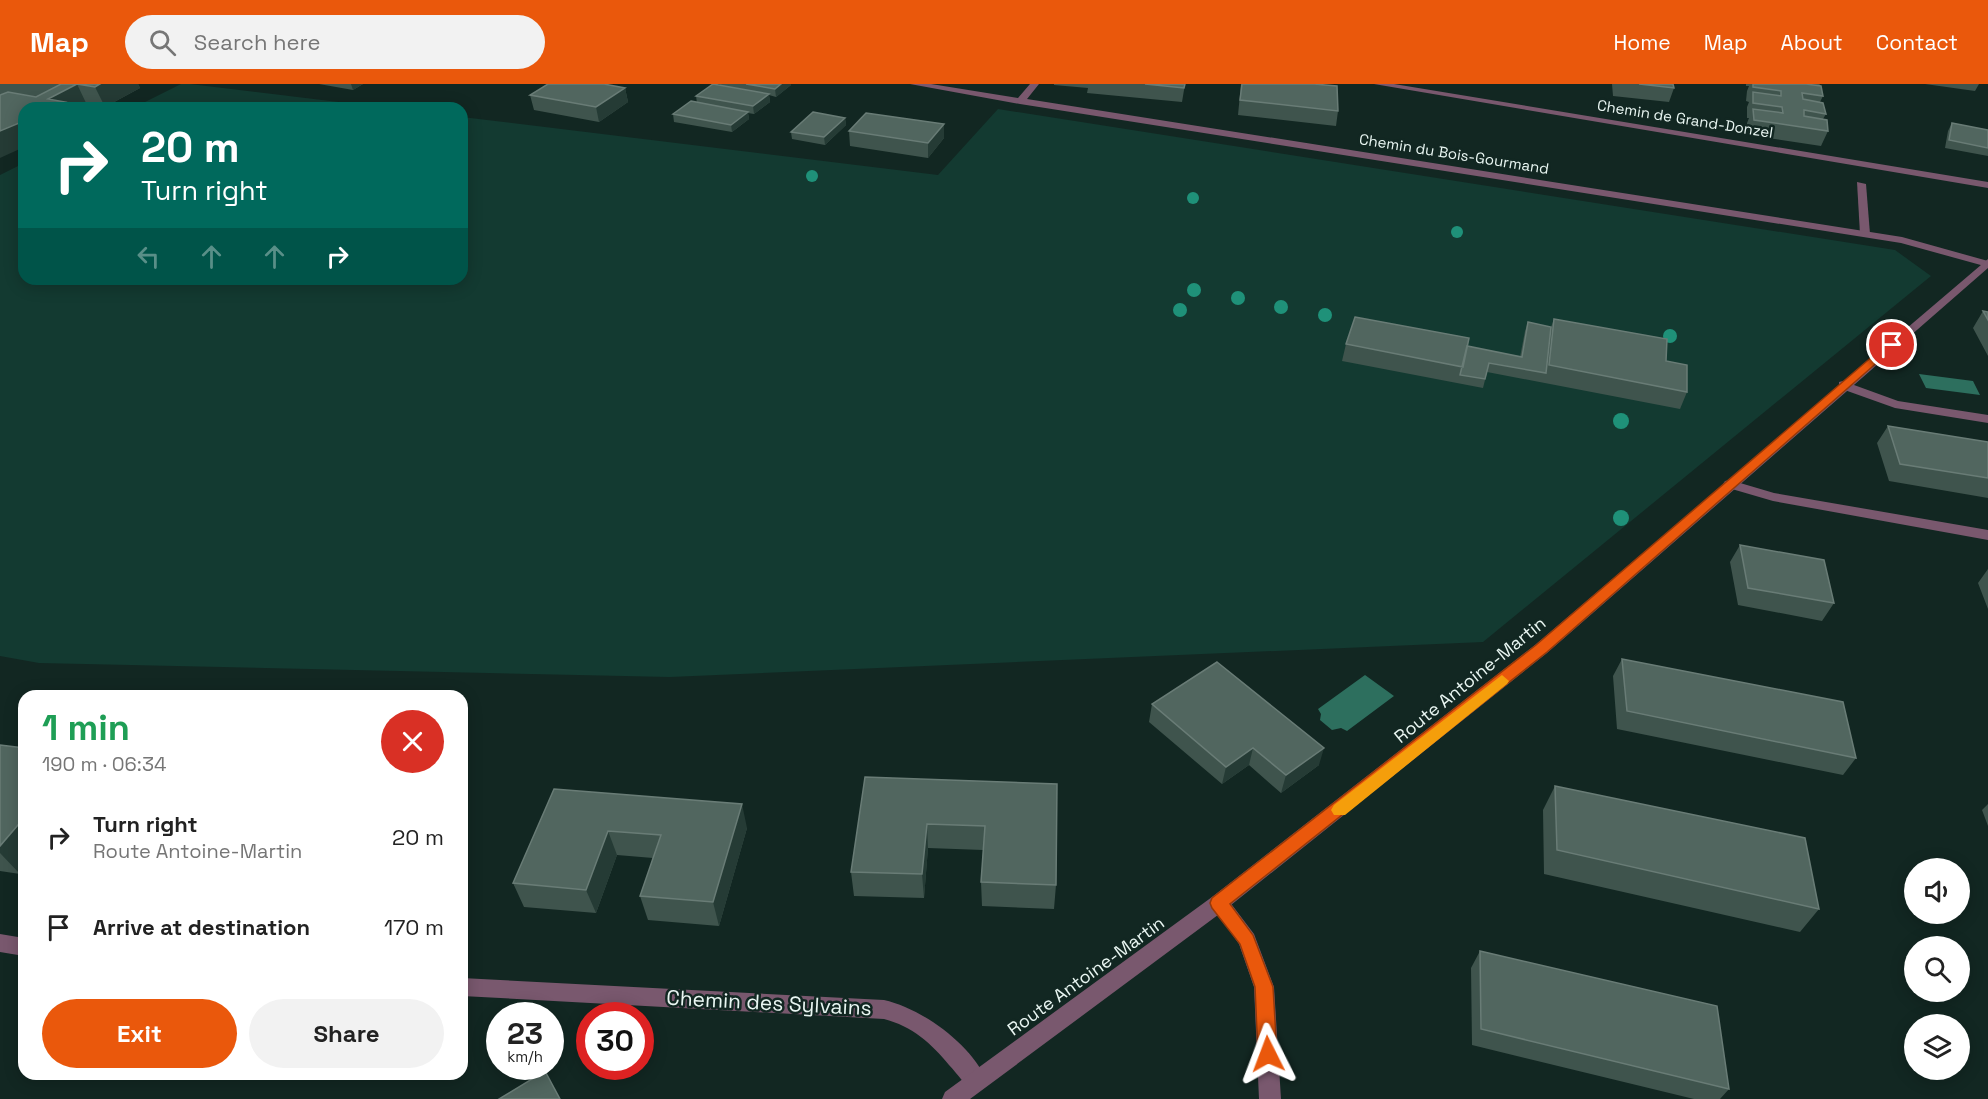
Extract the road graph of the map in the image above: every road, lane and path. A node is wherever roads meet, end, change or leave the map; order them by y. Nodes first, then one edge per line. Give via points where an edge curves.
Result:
1 (914, 84) edge
2 (1035, 84) edge
3 (1378, 84) edge
4 (1020, 101) junction
5 (1861, 183) dead end
6 (1988, 185) edge
7 (1865, 234) junction
8 (1987, 263) edge
9 (1843, 385) junction
10 (1988, 418) edge
11 (1730, 484) junction
12 (1988, 535) edge
13 (1218, 903) junction
14 (0, 943) edge
15 (18, 946) edge
16 (468, 987) edge
17 (976, 1081) junction
18 (952, 1099) edge
19 (1270, 1099) edge

1 - 4 street, Chemin du Bois-Gourmand
2 - 4 street
3 - 6 street, Chemin de Grand-Donzel
4 - 7 street, Chemin du Bois-Gourmand
5 - 7 street
7 - 8 street, Chemin du Bois-Gourmand
8 - 9 street, Route Antoine-Martin
9 - 10 street via 1895,404
9 - 11 street, Route Antoine-Martin
11 - 12 street via 1773,497
11 - 13 street, Route Antoine-Martin via 1542,649
13 - 17 street, Route Antoine-Martin
13 - 19 street via 1247,940 1264,987
14 - 15 street
16 - 17 street, Chemin des Sylvains via 891,1011 921,1023 944,1042
17 - 18 street, Route Antoine-Martin

